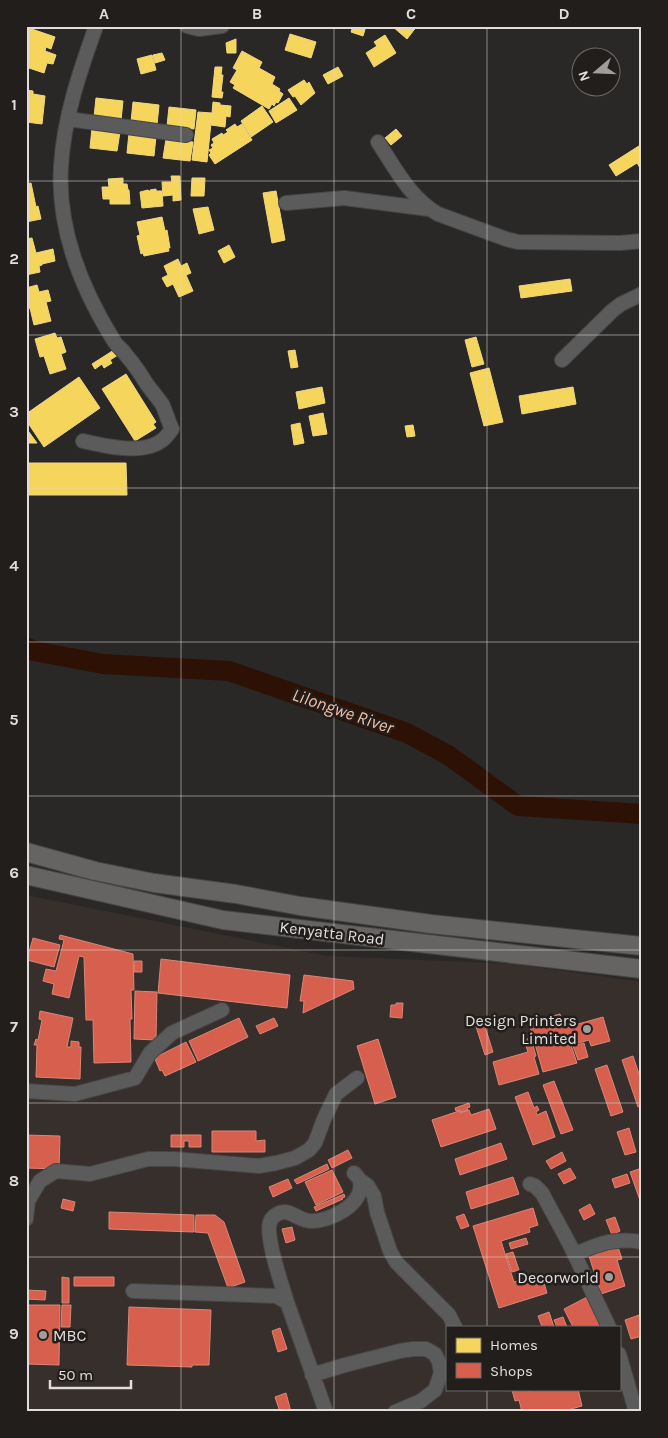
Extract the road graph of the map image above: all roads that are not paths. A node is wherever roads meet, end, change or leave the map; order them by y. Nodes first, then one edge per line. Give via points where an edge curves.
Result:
1 (96, 26) edge
2 (188, 26) edge
3 (222, 26) edge
4 (68, 119) junction
5 (186, 135) dead end
6 (378, 142) dead end
7 (286, 203) dead end
8 (429, 209) junction
9 (642, 240) edge
10 (642, 294) edge
11 (562, 360) dead end
12 (83, 441) dead end
13 (26, 852) edge
14 (26, 874) edge
15 (642, 946) edge
16 (642, 970) edge
17 (222, 1010) dead end
18 (357, 1078) dead end
19 (26, 1092) edge
20 (530, 1184) dead end
21 (26, 1219) edge
22 (642, 1242) edge
23 (574, 1254) junction
24 (133, 1291) dead end
25 (286, 1302) junction
26 (454, 1326) edge
27 (608, 1326) edge
28 (620, 1357) edge
29 (444, 1368) edge
30 (312, 1374) junction
31 (642, 1410) edge
32 (326, 1412) edge
33 (395, 1412) edge
34 (637, 1412) edge

1 - 4 street
2 - 3 street via 199,29
4 - 5 street
4 - 12 street via 61,165 61,196 69,243 88,295 115,343 162,405 172,429 162,442 142,449
6 - 8 street via 405,184
7 - 8 street via 344,198
8 - 9 street via 518,242 620,243
10 - 11 street via 612,311
13 - 15 main road, Kenyatta Road via 154,883 300,906 431,924
14 - 16 main road, Kenyatta Road via 223,920
17 - 19 street via 172,1033 150,1052 135,1078 75,1094
18 - 21 street via 336,1094 315,1143 295,1158 259,1166 148,1158 90,1174 56,1171 40,1181 28,1200
20 - 23 street via 542,1193
22 - 23 street via 607,1241
23 - 27 street
24 - 25 street via 276,1296
25 - 26 street via 272,1247 270,1223 275,1215 285,1212 311,1221 335,1216 344,1211 360,1191 357,1176 374,1196 396,1262 449,1316
25 - 30 street
28 - 34 street
29 - 30 street via 435,1354 419,1349
29 - 33 street via 435,1390 421,1401
30 - 32 street
31 - 34 street

